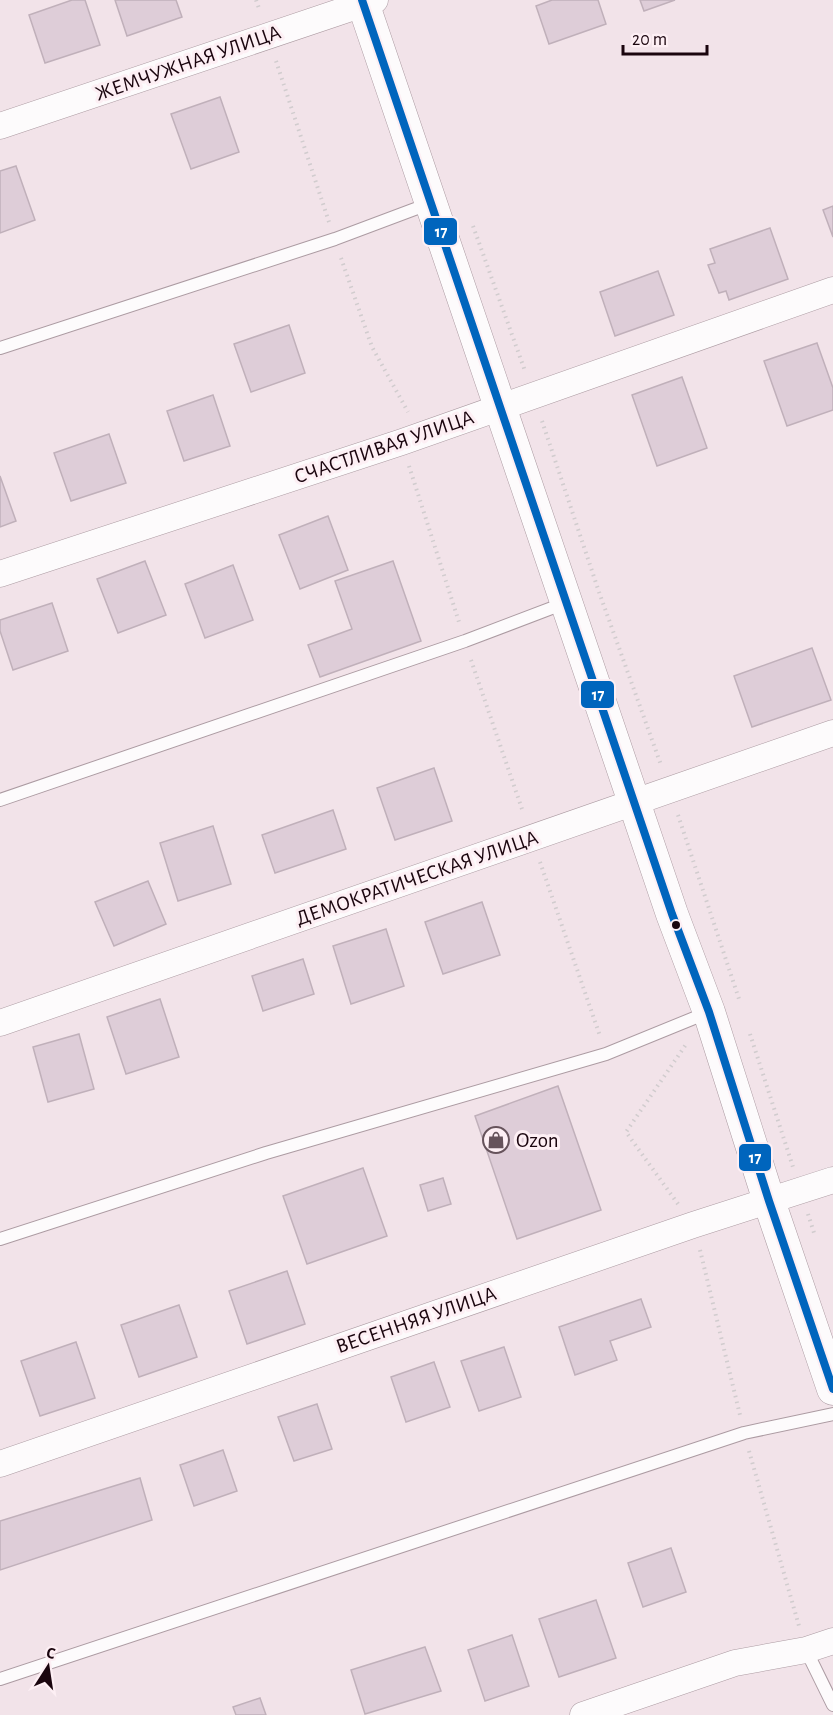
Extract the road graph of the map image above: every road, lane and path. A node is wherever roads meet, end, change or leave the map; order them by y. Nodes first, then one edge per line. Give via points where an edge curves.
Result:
1 (256, 0) edge
2 (367, 1) edge
3 (268, 36) junction
4 (0, 126) edge
5 (430, 203) junction
6 (469, 215) dead end
7 (335, 239) junction
8 (833, 290) edge
9 (0, 348) edge
10 (534, 396) junction
11 (500, 408) junction
12 (402, 442) junction
13 (0, 574) edge
14 (566, 603) junction
15 (465, 641) junction
16 (833, 733) edge
17 (670, 790) junction
18 (0, 800) edge
19 (634, 803) junction
20 (532, 838) junction
21 (739, 1001) dead end
22 (709, 1012) junction
23 (0, 1023) edge
24 (747, 1023) dead end
25 (606, 1054) junction
26 (833, 1180) edge
27 (801, 1191) junction
28 (769, 1201) junction
29 (693, 1225) junction
30 (815, 1236) dead end
31 (0, 1239) edge
32 (833, 1389) edge
33 (833, 1414) edge
34 (744, 1433) junction
35 (0, 1464) edge
36 (833, 1641) edge
37 (806, 1650) junction
38 (0, 1679) edge
39 (833, 1705) edge
40 (583, 1715) edge

1 - 3 path
2 - 3 street, ЖЕМЧУЖНАЯ УЛИЦА
2 - 5 street
3 - 4 street, ЖЕМЧУЖНАЯ УЛИЦА
3 - 7 path
5 - 7 lane
5 - 11 street
6 - 10 path
7 - 9 lane
7 - 12 path via 372,347 409,410
8 - 10 street, СЧАСТЛИВАЯ УЛИЦА
10 - 11 street, СЧАСТЛИВАЯ УЛИЦА
10 - 17 path
11 - 12 street, СЧАСТЛИВАЯ УЛИЦА
11 - 14 street
12 - 13 street, СЧАСТЛИВАЯ УЛИЦА
12 - 15 path
14 - 15 lane
14 - 19 street
15 - 18 lane
15 - 20 path
16 - 17 street, ДЕМОКРАТИЧЕСКАЯ УЛИЦА
17 - 19 street, ДЕМОКРАТИЧЕСКАЯ УЛИЦА
17 - 21 path
19 - 20 street, ДЕМОКРАТИЧЕСКАЯ УЛИЦА
19 - 22 street
20 - 23 street, ДЕМОКРАТИЧЕСКАЯ УЛИЦА
20 - 25 path
22 - 25 lane
22 - 28 street
22 - 29 path via 626,1132
24 - 27 path
25 - 31 lane via 266,1153
26 - 27 street, ВЕСЕННЯЯ УЛИЦА
27 - 28 street, ВЕСЕННЯЯ УЛИЦА
27 - 30 path
28 - 29 street, ВЕСЕННЯЯ УЛИЦА
28 - 32 street
29 - 34 path
29 - 35 street, ВЕСЕННЯЯ УЛИЦА
33 - 34 lane
34 - 37 path
34 - 38 lane
36 - 37 street
37 - 39 lane
37 - 40 street via 735,1663

